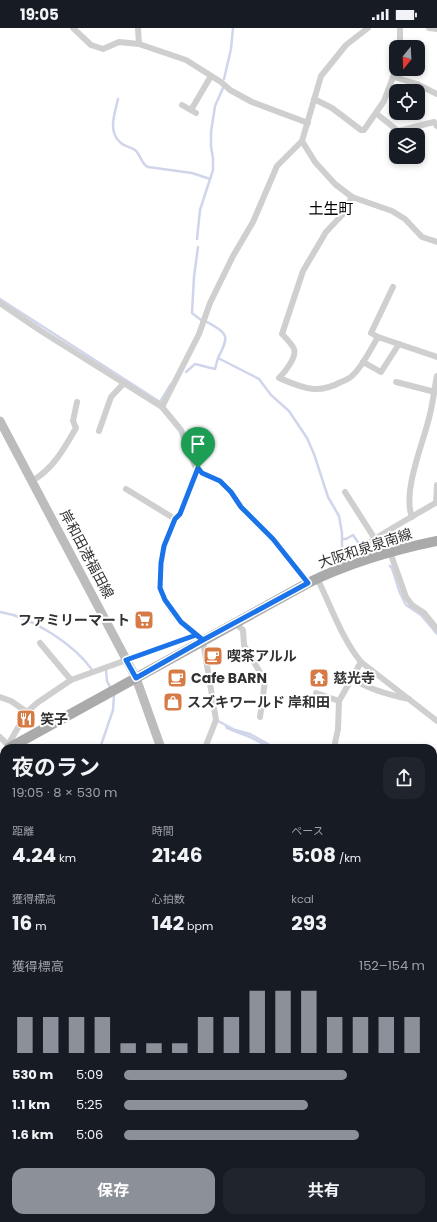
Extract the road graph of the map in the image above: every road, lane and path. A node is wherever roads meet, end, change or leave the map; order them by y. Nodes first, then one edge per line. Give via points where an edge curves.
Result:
1 (73, 28) edge
2 (138, 28) edge
3 (368, 28) edge
4 (400, 28) edge
5 (429, 28) edge
6 (437, 29) edge
7 (400, 40) edge
8 (138, 44) junction
9 (211, 76) junction
10 (394, 77) joint
11 (437, 94) edge
12 (314, 99) junction
13 (182, 105) dead end
14 (377, 114) junction
15 (436, 122) edge
16 (308, 123) junction
17 (302, 141) junction
18 (352, 197) junction
19 (437, 242) edge
20 (393, 287) dead end
21 (0, 303) edge
22 (378, 337) junction
23 (399, 344) junction
24 (437, 357) edge
25 (363, 362) junction
26 (437, 376) edge
27 (396, 382) dead end
28 (124, 383) junction
29 (434, 392) junction
30 (77, 402) dead end
31 (162, 407) junction
32 (0, 421) edge
33 (99, 431) dead end
34 (198, 468) junction
35 (32, 481) junction
36 (437, 485) edge
37 (126, 488) dead end
38 (345, 492) dead end
39 (436, 503) edge
40 (412, 517) junction
41 (175, 519) junction
42 (375, 539) junction
43 (437, 542) edge
44 (390, 552) junction
45 (341, 568) junction
46 (313, 580) junction
47 (235, 623) junction
48 (437, 629) edge
49 (200, 638) junction
50 (40, 643) dead end
51 (126, 660) junction
52 (361, 662) junction
53 (136, 678) junction
54 (352, 678) junction
55 (71, 680) junction
56 (316, 693) dead end
57 (0, 697) edge
58 (410, 700) junction
59 (339, 701) junction
60 (27, 712) junction
61 (260, 716) dead end
62 (437, 721) edge
63 (10, 744) edge
64 (15, 744) edge
65 (160, 744) edge
66 (207, 744) edge
67 (335, 744) edge

1 - 8 street via 91,45 103,48 119,42
2 - 8 street
3 - 12 street via 346,45 321,76
4 - 7 street
5 - 6 street
8 - 9 street via 186,60
9 - 13 street via 194,112
9 - 16 street via 252,102
10 - 11 street
10 - 14 street
12 - 14 street via 332,108 361,130 364,130
12 - 16 street
14 - 15 street via 398,131
16 - 17 street
17 - 18 street via 315,162 335,184
17 - 31 street via 277,166 253,222 233,256 210,303 199,334
18 - 19 street via 392,211 405,219 422,237
18 - 25 street via 343,214 326,232 303,271 282,334 294,350 295,356 280,378 317,390 352,377
20 - 22 street via 371,333
21 - 28 street
22 - 23 street
22 - 25 street
23 - 24 street
23 - 25 street via 381,372
26 - 29 street
27 - 29 street
28 - 31 street
28 - 33 street via 111,397
29 - 40 street via 413,474 409,511
30 - 35 street via 72,421 76,428 56,460 41,476
31 - 34 street via 181,430 192,460
32 - 35 street, 岸和田港福田線
34 - 41 street via 180,514
34 - 46 street via 202,473 220,481 241,507
35 - 51 street, 岸和田港福田線
36 - 39 street
37 - 41 street
38 - 42 street
39 - 40 street
40 - 42 street
41 - 49 street via 164,546 160,588 173,612
42 - 45 street via 342,561
43 - 44 main road, 大阪和泉泉南線
44 - 45 main road, 大阪和泉泉南線
44 - 48 street via 406,598 424,613
45 - 46 main road, 大阪和泉泉南線
46 - 47 main road, 大阪和泉泉南線
46 - 52 street via 352,651
47 - 49 main road, 大阪和泉泉南線
47 - 61 street via 243,630 244,645 265,681
49 - 51 street
49 - 53 main road, 大阪和泉泉南線
49 - 66 street via 216,720
50 - 55 street
51 - 53 street, 岸和田港福田線
51 - 55 street
52 - 54 street
52 - 58 street
53 - 64 main road, 大阪和泉泉南線
53 - 65 street, 岸和田港福田線
54 - 58 street via 360,684
54 - 59 street
55 - 60 street
56 - 59 street
57 - 60 street
58 - 62 street
59 - 67 street
60 - 63 street

